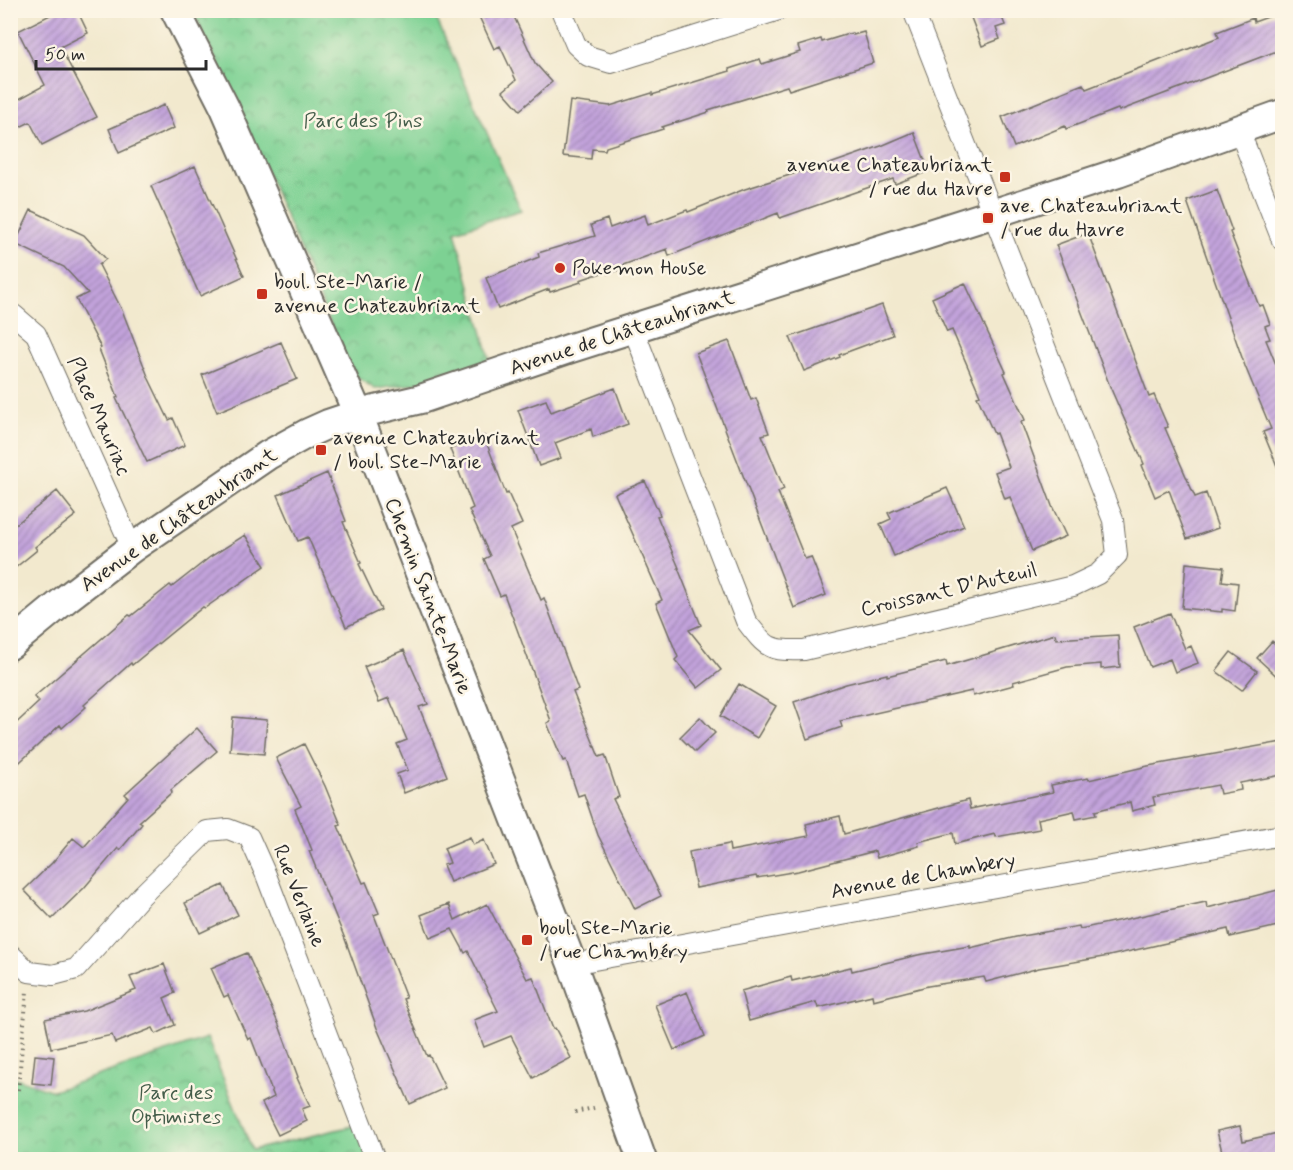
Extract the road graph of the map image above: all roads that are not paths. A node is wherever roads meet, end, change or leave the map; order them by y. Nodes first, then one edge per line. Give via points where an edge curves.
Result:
1 (175, 10) edge
2 (561, 10) edge
3 (779, 10) edge
4 (913, 10) edge
5 (1282, 114) edge
6 (1239, 130) junction
7 (992, 214) junction
8 (1282, 240) edge
9 (10, 314) edge
10 (633, 328) junction
11 (358, 414) junction
12 (132, 548) junction
13 (10, 645) edge
14 (1282, 835) edge
15 (10, 954) edge
16 (572, 964) junction
17 (375, 1160) edge
18 (642, 1160) edge

1 - 11 street, Chemin Sainte-Marie via 225,108
2 - 3 street via 576,45 588,56 611,63
4 - 7 street
5 - 6 street, Avenue de Châteaubriant
6 - 7 street, Avenue de Châteaubriant
6 - 8 street
7 - 10 street, Avenue de Châteaubriant
7 - 10 street, Croissant D'Auteuil via 1113,520 1117,555 1098,574 1073,585 804,650 777,650 760,639 746,621
9 - 12 street, Place Mauriac via 36,333
10 - 11 street, Avenue de Châteaubriant via 421,399
11 - 12 street, Avenue de Châteaubriant via 308,433 268,455
11 - 16 street, Chemin Sainte-Marie
12 - 13 street, Avenue de Châteaubriant
14 - 16 street, Avenue de Chambery
15 - 17 street, Rue Verlaine via 28,972 53,975 75,969 207,831 228,829 249,837
16 - 18 street, Chemin Sainte-Marie

